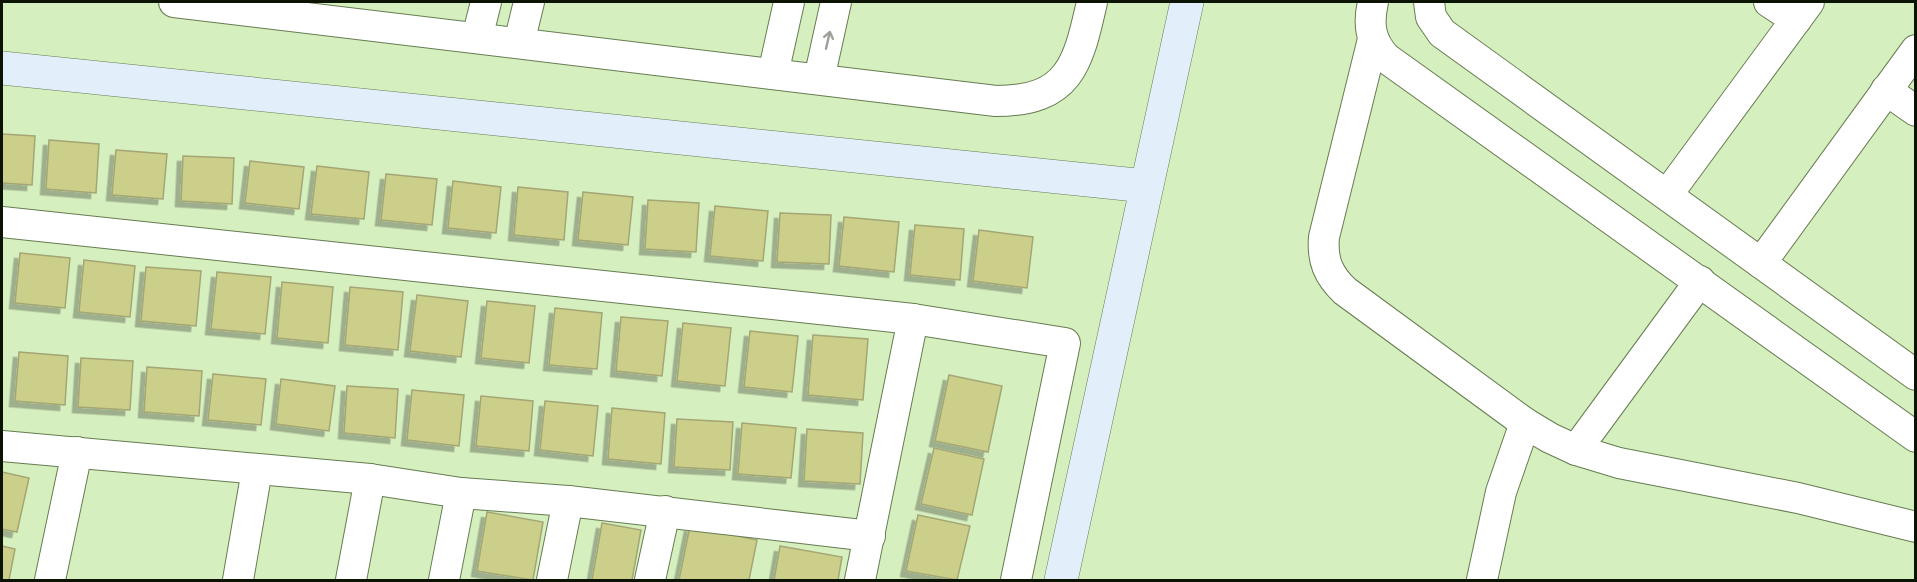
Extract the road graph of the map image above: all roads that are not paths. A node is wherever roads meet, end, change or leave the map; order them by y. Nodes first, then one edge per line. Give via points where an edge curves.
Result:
1 (180, 2) edge
2 (486, 2) edge
3 (529, 2) edge
4 (789, 2) edge
5 (836, 2) edge
6 (1092, 2) edge
7 (1187, 2) edge
8 (1373, 2) edge
9 (1429, 2) edge
10 (1770, 2) edge
11 (229, 5) edge
12 (1802, 11) edge
13 (477, 38) junction
14 (1373, 39) junction
15 (519, 43) junction
16 (1916, 50) edge
17 (2, 68) edge
18 (773, 74) junction
19 (819, 79) junction
20 (1886, 90) junction
21 (1916, 111) edge
22 (1146, 186) junction
23 (1667, 195) junction
24 (2, 222) edge
25 (1761, 263) junction
26 (1700, 281) junction
27 (913, 320) junction
28 (1916, 375) edge
29 (1525, 423) junction
30 (1916, 437) edge
31 (2, 446) edge
32 (1576, 450) junction
33 (77, 452) junction
34 (257, 470) junction
35 (370, 479) junction
36 (461, 492) junction
37 (568, 501) junction
38 (664, 511) junction
39 (1916, 526) edge
40 (870, 536) junction
41 (50, 580) edge
42 (238, 580) edge
43 (351, 580) edge
44 (444, 580) edge
45 (552, 580) edge
46 (650, 580) edge
47 (860, 580) edge
48 (1016, 580) edge
49 (1061, 580) edge
50 (1482, 580) edge

1 - 11 street
2 - 13 street
3 - 15 street
4 - 18 street
19 -> 5 street
6 - 19 street via 1078,58 1053,88 1035,96 1016,101 996,100
7 - 22 street
8 - 14 street
9 - 23 street via 1431,17 1442,33
10 - 12 street
11 - 13 street
12 - 23 street
13 - 15 street
14 - 26 street via 1386,58
14 - 29 street via 1324,237 1329,273 1345,291
15 - 18 street
16 - 20 street
17 - 22 street
18 - 19 street
20 - 21 street
20 - 25 street
22 - 49 street
23 - 25 street
24 - 27 street
25 - 28 street
26 - 30 street
26 - 32 street
27 - 40 street
27 - 48 street via 1065,343
29 - 32 street
29 - 50 street via 1502,492
31 - 33 street
32 - 39 street via 1619,463
33 - 34 street
33 - 41 street
34 - 35 street
34 - 42 street
35 - 36 street
35 - 43 street
36 - 37 street
36 - 44 street
37 - 38 street
37 - 45 street
38 - 40 street
38 - 46 street
40 - 47 street

